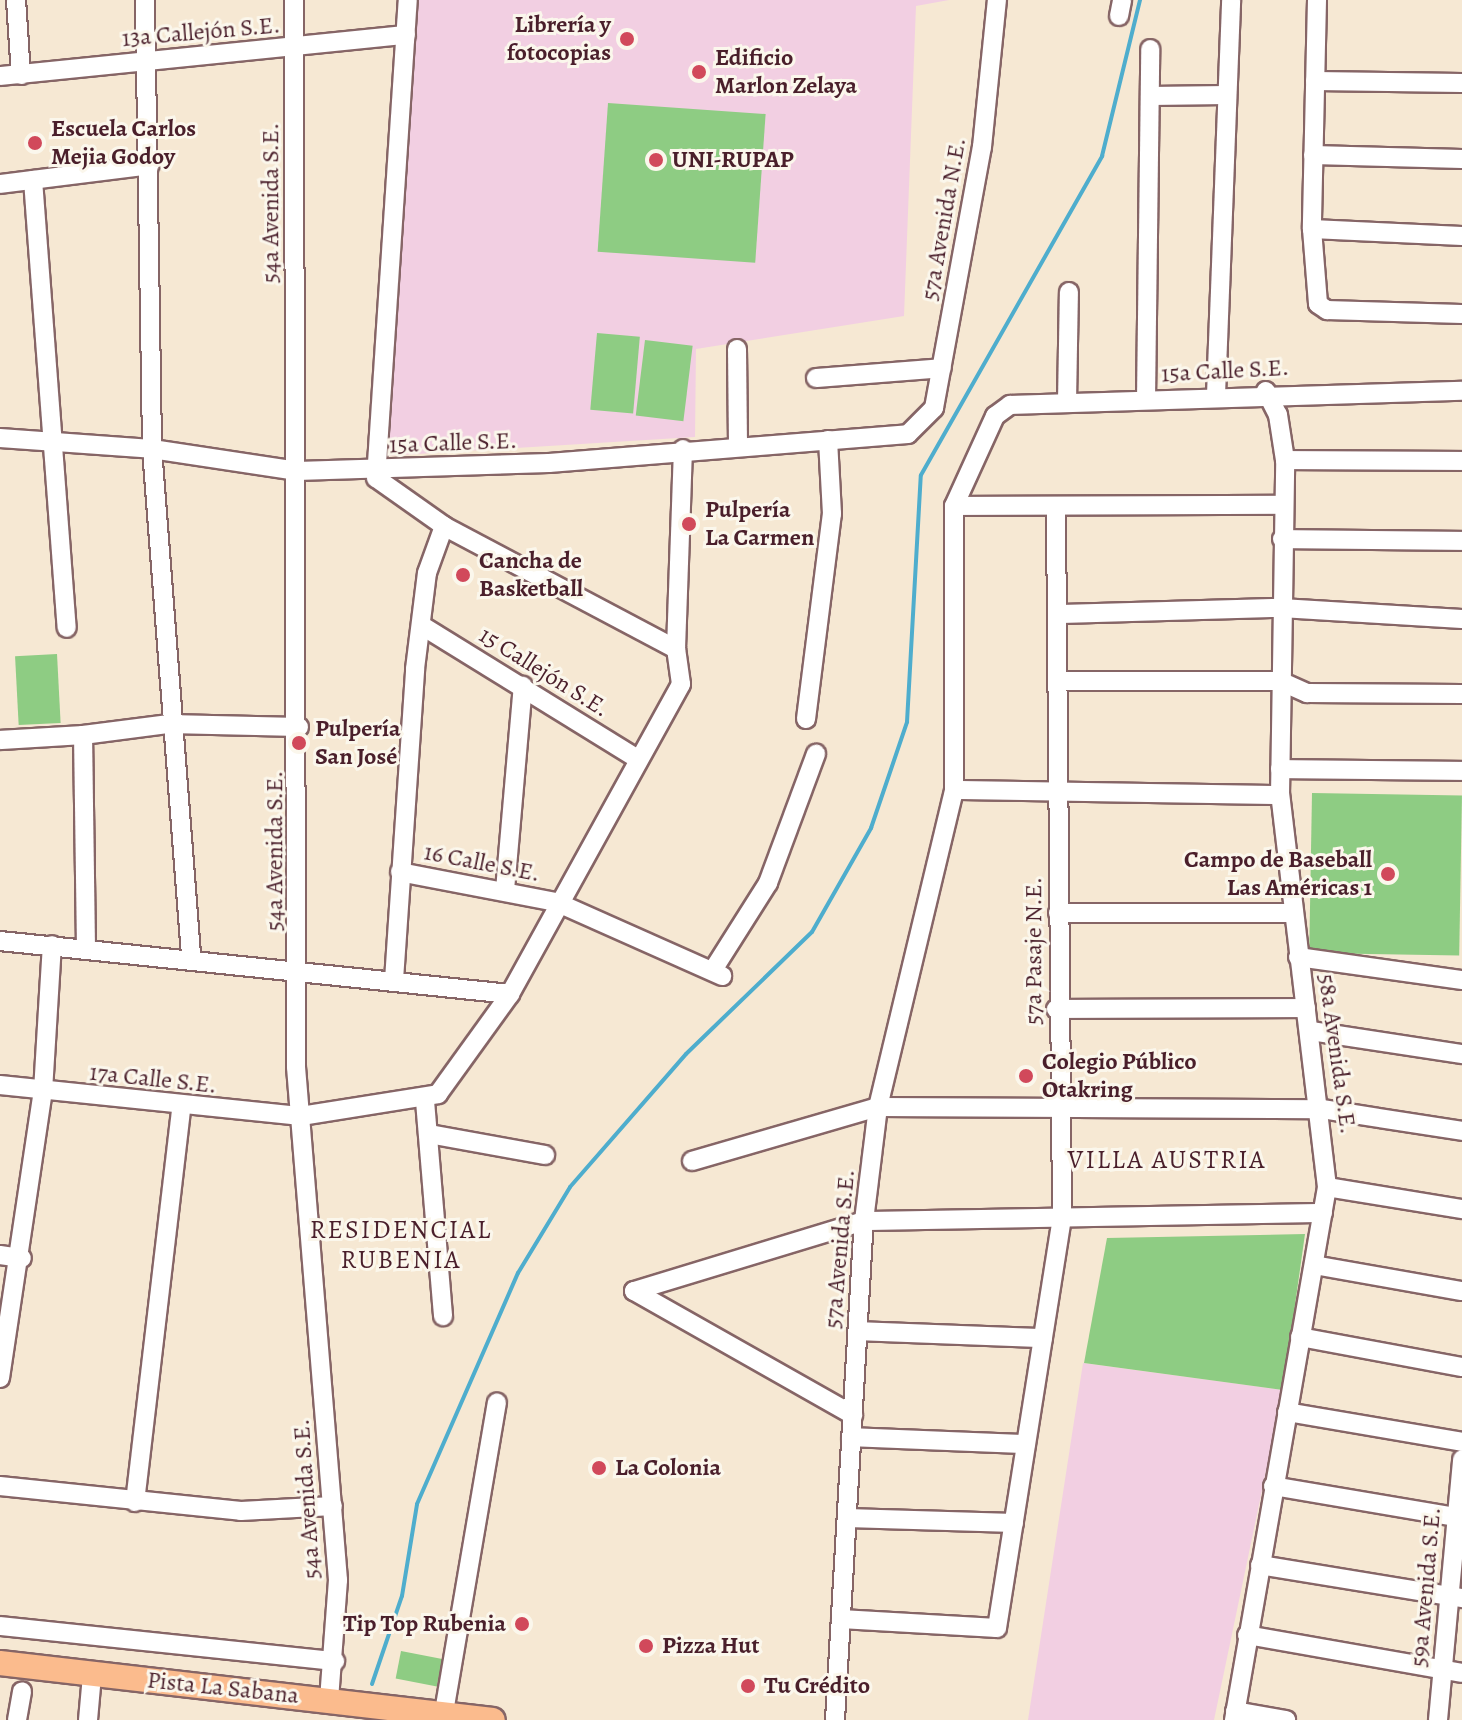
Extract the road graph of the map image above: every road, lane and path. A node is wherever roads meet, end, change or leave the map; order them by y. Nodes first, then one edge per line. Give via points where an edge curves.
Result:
1 (16, 0) edge
2 (145, 0) edge
3 (294, 0) edge
4 (408, 0) edge
5 (997, 0) edge
6 (1231, 0) edge
7 (1317, 0) edge
8 (406, 35) junction
9 (294, 48) junction
10 (1150, 49) dead end
11 (147, 61) junction
12 (21, 75) junction
13 (0, 76) edge
14 (1315, 81) junction
15 (1462, 83) edge
16 (1227, 95) junction
17 (1150, 96) junction
18 (1313, 155) junction
19 (1462, 159) edge
20 (150, 165) junction
21 (33, 180) junction
22 (0, 184) edge
23 (1312, 229) junction
24 (1462, 236) edge
25 (1069, 292) dead end
26 (1462, 314) edge
27 (737, 349) dead end
28 (942, 368) junction
29 (816, 378) dead end
30 (1266, 391) junction
31 (1462, 391) edge
32 (1216, 395) junction
33 (1146, 400) junction
34 (1067, 402) junction
35 (908, 434) joint
36 (0, 438) edge
37 (828, 440) junction
38 (55, 441) junction
39 (738, 446) junction
40 (152, 449) junction
41 (683, 449) junction
42 (1285, 460) junction
43 (1462, 461) edge
44 (375, 470) junction
45 (297, 471) junction
46 (1283, 505) junction
47 (954, 506) junction
48 (1056, 509) junction
49 (444, 526) junction
50 (1282, 539) junction
51 (1462, 541) edge
52 (1281, 608) junction
53 (1061, 614) junction
54 (1462, 619) edge
55 (424, 627) junction
56 (67, 628) dead end
57 (676, 649) junction
58 (1060, 681) junction
59 (1280, 681) junction
60 (523, 686) junction
61 (1462, 694) edge
62 (806, 719) dead end
63 (169, 724) junction
64 (299, 727) junction
65 (83, 735) junction
66 (0, 740) edge
67 (816, 754) dead end
68 (638, 759) junction
69 (1280, 769) junction
70 (1462, 771) edge
71 (954, 790) junction
72 (1059, 791) junction
73 (1280, 795) junction
74 (400, 872) junction
75 (505, 890) junction
76 (556, 902) junction
77 (1058, 913) junction
78 (1292, 913) junction
79 (0, 941) edge
80 (52, 945) junction
81 (86, 948) junction
82 (191, 955) junction
83 (1298, 957) junction
84 (299, 969) junction
85 (394, 980) junction
86 (1462, 980) edge
87 (510, 994) junction
88 (1306, 1008) junction
89 (1056, 1009) junction
90 (1311, 1031) junction
91 (1462, 1054) edge
92 (0, 1085) edge
93 (43, 1091) junction
94 (425, 1101) junction
95 (878, 1107) junction
96 (181, 1108) junction
97 (1322, 1109) junction
98 (1059, 1110) junction
99 (301, 1116) junction
100 (1462, 1131) edge
101 (429, 1134) junction
102 (545, 1155) dead end
103 (692, 1161) dead end
104 (1327, 1187) junction
105 (1462, 1209) edge
106 (1323, 1213) junction
107 (1062, 1216) junction
108 (864, 1221) junction
109 (0, 1255) edge
110 (22, 1258) junction
111 (1314, 1265) junction
112 (1462, 1291) edge
113 (443, 1316) dead end
114 (858, 1331) junction
115 (1300, 1337) junction
116 (1043, 1338) junction
117 (1462, 1367) edge
118 (0, 1378) edge
119 (497, 1403) dead end
120 (1287, 1412) junction
121 (853, 1415) junction
122 (851, 1437) junction
123 (1462, 1442) edge
124 (1026, 1444) junction
125 (1462, 1459) edge
126 (0, 1486) edge
127 (1273, 1486) junction
128 (135, 1502) junction
129 (333, 1506) junction
130 (847, 1518) junction
131 (1459, 1518) edge
132 (1014, 1523) junction
133 (1260, 1565) junction
134 (1456, 1597) edge
135 (841, 1619) junction
136 (0, 1626) edge
137 (1247, 1635) junction
138 (335, 1661) junction
139 (0, 1663) edge
140 (1443, 1669) junction
141 (1462, 1673) edge
142 (92, 1675) junction
143 (22, 1691) dead end
144 (329, 1699) junction
145 (381, 1712) edge
146 (444, 1712) junction
147 (1234, 1716) edge
148 (17, 1720) edge
149 (88, 1720) edge
150 (493, 1720) edge
151 (835, 1720) edge
152 (1286, 1720) edge
153 (1438, 1720) edge

1 - 12 street
2 - 11 street
3 - 9 street, 54a Avenida S.E.
4 - 8 street
5 - 28 street, 57a Avenida N.E. via 982,147
6 - 16 street
7 - 14 street
8 - 9 street, 13a Callejón S.E.
8 - 44 street
9 - 11 street, 13a Callejón S.E.
9 - 45 street, 54a Avenida S.E.
10 - 17 street
11 - 12 street, 13a Callejón S.E.
11 - 20 street
12 - 13 street, 13a Callejón S.E.
14 - 15 street
14 - 18 street
16 - 17 street
16 - 32 street
17 - 33 street
18 - 19 street
18 - 23 street
20 - 21 street
20 - 40 street
21 - 22 street
21 - 38 street
23 - 24 street
23 - 26 street via 1318,304 1327,310
25 - 34 street
27 - 39 street
28 - 29 street
28 - 35 street, 57a Avenida N.E. via 934,408
30 - 31 street, 15a Calle S.E.
30 - 32 street, 15a Calle S.E.
30 - 42 street, 58a Avenida S.E. via 1278,415
32 - 33 street, 15a Calle S.E.
33 - 34 street, 15a Calle S.E.
34 - 47 street, 15a Calle S.E. via 1010,405 995,416
35 - 37 street, 15a Calle S.E.
36 - 38 street, 15a Calle S.E.
37 - 39 street, 15a Calle S.E.
37 - 62 street via 832,514
38 - 40 street, 15a Calle S.E.
38 - 56 street
39 - 41 street, 15a Calle S.E.
40 - 45 street, 15a Calle S.E.
40 - 63 street
41 - 44 street, 15a Calle S.E.
41 - 57 street
42 - 43 street
42 - 46 street, 58a Avenida S.E.
44 - 45 street, 15a Calle S.E.
44 - 49 street via 376,478
45 - 64 street, 54a Avenida S.E.
46 - 48 street
46 - 50 street, 58a Avenida S.E.
47 - 48 street
47 - 71 street
48 - 53 street, 57a Pasaje N.E.
49 - 55 street via 427,573
49 - 57 street
50 - 51 street
50 - 52 street, 58a Avenida S.E.
52 - 53 street
52 - 54 street
52 - 59 street, 58a Avenida S.E.
53 - 58 street, 57a Pasaje N.E.
55 - 60 street, 15 Callejón S.E.
55 - 74 street
57 - 68 street via 681,684
58 - 59 street
58 - 72 street, 57a Pasaje N.E.
59 - 61 street via 1307,693
59 - 69 street, 58a Avenida S.E.
60 - 68 street, 15 Callejón S.E.
60 - 75 street
63 - 64 street
63 - 65 street
63 - 82 street
64 - 84 street, 54a Avenida S.E.
65 - 66 street
65 - 81 street
67 - 76 street, 16 Calle S.E. via 768,883 718,973
68 - 76 street
69 - 70 street
69 - 73 street, 58a Avenida S.E.
71 - 72 street
71 - 95 street, 57a Avenida S.E.
72 - 73 street
72 - 77 street, 57a Pasaje N.E.
73 - 78 street, 58a Avenida S.E.
74 - 75 street, 16 Calle S.E.
74 - 85 street
75 - 76 street, 16 Calle S.E.
76 - 87 street
77 - 78 street
77 - 89 street, 57a Pasaje N.E.
78 - 83 street, 58a Avenida S.E.
79 - 80 street
80 - 81 street
80 - 93 street
81 - 82 street
82 - 84 street
83 - 86 street
83 - 88 street, 58a Avenida S.E.
84 - 85 street
84 - 99 street, 54a Avenida S.E.
85 - 87 street
87 - 94 street via 450,1085
88 - 89 street
88 - 90 street, 58a Avenida S.E.
89 - 98 street, 57a Pasaje N.E.
90 - 91 street
90 - 97 street, 58a Avenida S.E.
92 - 93 street, 17a Calle S.E.
93 - 96 street, 17a Calle S.E.
93 - 110 street
94 - 99 street, 17a Calle S.E.
94 - 101 street
95 - 98 street
95 - 103 street
95 - 108 street, 57a Avenida S.E.
96 - 99 street, 17a Calle S.E.
96 - 128 street
97 - 98 street
97 - 100 street
97 - 104 street, 58a Avenida S.E.
98 - 107 street, 57a Pasaje N.E.
99 - 129 street, 54a Avenida S.E.
101 - 102 street
101 - 113 street
104 - 105 street
104 - 106 street, 58a Avenida S.E.
106 - 107 street
106 - 111 street, 58a Avenida S.E.
107 - 108 street
107 - 116 street, 57a Pasaje N.E.
108 - 114 street, 57a Avenida S.E.
108 - 121 street via 634,1291
109 - 110 street
110 - 118 street
111 - 112 street
111 - 115 street, 58a Avenida S.E.
114 - 116 street
114 - 121 street, 57a Avenida S.E.
115 - 117 street
115 - 120 street, 58a Avenida S.E.
116 - 124 street, 57a Pasaje N.E.
119 - 146 street
120 - 123 street
120 - 127 street, 58a Avenida S.E.
121 - 122 street, 57a Avenida S.E.
122 - 124 street
122 - 130 street, 57a Avenida S.E.
124 - 132 street, 57a Pasaje N.E.
125 - 131 street, 59a Avenida S.E.
126 - 128 street
127 - 131 street
127 - 133 street, 58a Avenida S.E.
128 - 129 street via 241,1511
129 - 138 street, 54a Avenida S.E.
130 - 132 street
130 - 135 street, 57a Avenida S.E.
131 - 134 street, 59a Avenida S.E.
132 - 135 street, 57a Pasaje N.E. via 997,1628
133 - 134 street
133 - 137 street, 58a Avenida S.E.
134 - 140 street, 59a Avenida S.E.
135 - 151 street, 57a Avenida S.E.
136 - 138 street
137 - 140 street
137 - 147 street, 58a Avenida S.E.
138 - 144 street, 54a Avenida S.E.
139 - 142 main road, Pista La Sabana
140 - 141 street
140 - 153 street, 59a Avenida S.E.
142 - 144 main road, Pista La Sabana
142 - 149 street
143 - 148 street
144 - 145 main road, Pista La Sabana
145 - 146 main road, Pista La Sabana
146 - 150 main road, Pista La Sabana
147 - 152 street

